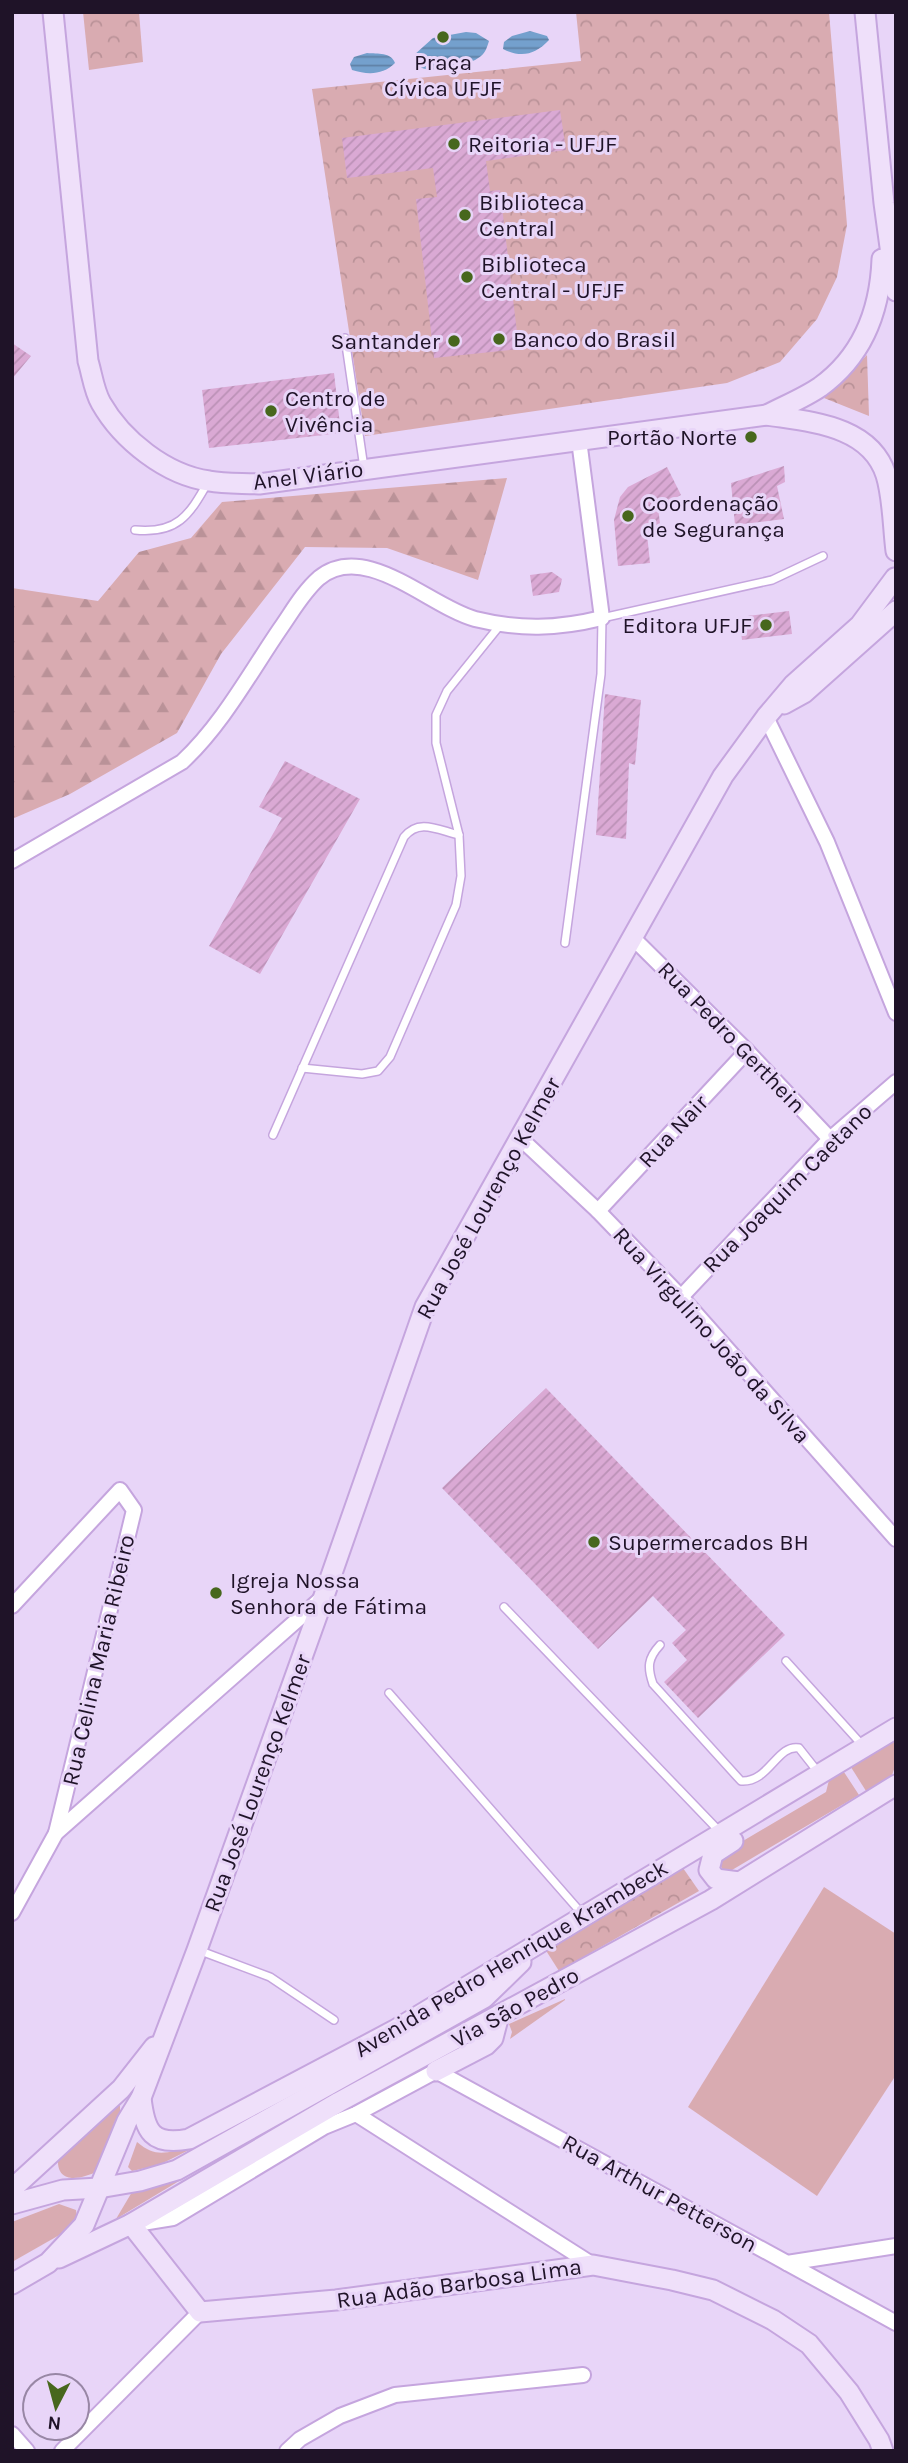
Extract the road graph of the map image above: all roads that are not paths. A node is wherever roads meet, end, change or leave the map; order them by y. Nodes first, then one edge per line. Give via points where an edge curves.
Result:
1 (53, 12) edge
2 (865, 12) edge
3 (884, 203) junction
4 (896, 287) edge
5 (345, 338) dead end
6 (767, 415) junction
7 (579, 440) junction
8 (364, 469) junction
9 (208, 481) junction
10 (135, 530) dead end
11 (896, 551) edge
12 (823, 555) dead end
13 (896, 577) edge
14 (896, 585) edge
15 (896, 611) edge
16 (601, 618) junction
17 (501, 623) junction
18 (769, 714) junction
19 (459, 835) junction
20 (12, 861) edge
21 (632, 937) junction
22 (565, 943) dead end
23 (896, 1013) edge
24 (747, 1051) junction
25 (302, 1068) junction
26 (896, 1082) edge
27 (273, 1135) dead end
28 (520, 1138) junction
29 (830, 1139) junction
30 (598, 1211) junction
31 (681, 1297) junction
32 (896, 1539) edge
33 (324, 1596) junction
34 (12, 1606) edge
35 (504, 1607) dead end
36 (660, 1645) dead end
37 (786, 1661) dead end
38 (389, 1693) dead end
39 (896, 1728) edge
40 (865, 1747) junction
41 (820, 1775) junction
42 (896, 1785) edge
43 (56, 1833) junction
44 (721, 1833) junction
45 (739, 1882) junction
46 (12, 1913) edge
47 (584, 1916) junction
48 (533, 1948) junction
49 (197, 1950) junction
50 (499, 2015) junction
51 (334, 2020) dead end
52 (164, 2035) junction
53 (436, 2071) junction
54 (141, 2098) junction
55 (356, 2113) junction
56 (99, 2188) junction
57 (12, 2189) edge
58 (12, 2204) edge
59 (131, 2224) junction
60 (896, 2246) edge
61 (48, 2263) junction
62 (787, 2263) junction
63 (593, 2265) junction
64 (12, 2284) edge
65 (200, 2312) junction
66 (896, 2323) edge
67 (583, 2375) dead end
68 (12, 2434) edge
69 (27, 2451) edge
70 (62, 2451) edge
71 (287, 2451) edge
72 (883, 2451) edge

1 - 9 main road, Anel Viário via 88,361 100,402 145,452 175,471
2 - 3 main road, Anel Viário
3 - 4 main road, Anel Viário
3 - 6 main road, Anel Viário via 881,286 867,334 839,372 818,389
5 - 8 lane
6 - 7 main road, Anel Viário
6 - 11 main road, Anel Viário via 830,425 857,438 874,454 886,475
7 - 8 main road, Anel Viário
7 - 16 street
8 - 9 main road, Anel Viário via 259,484
9 - 10 lane via 193,509 176,524 155,532
12 - 16 lane via 772,580
13 - 14 main road, Rua José Lourenço Kelmer
13 - 18 main road, Rua José Lourenço Kelmer via 860,625 794,684
15 - 18 main road, Rua José Lourenço Kelmer via 804,693
16 - 17 street via 560,627
16 - 22 lane via 601,674
17 - 19 lane via 447,691 436,715 436,743
17 - 20 street via 440,605 398,579 365,567 341,567 320,577 182,762
18 - 21 main road, Rua José Lourenço Kelmer via 723,776
18 - 23 street
19 - 25 lane via 422,825 411,828 404,837
19 - 25 lane via 461,876 456,905 390,1057 378,1071 362,1074
21 - 24 street, Rua Pedro Gerthein
21 - 28 main road, Rua José Lourenço Kelmer
24 - 29 street, Rua Pedro Gerthein
24 - 30 street, Rua Nair
25 - 27 lane
26 - 29 street, Rua Joaquim Caetano
28 - 30 street, Rua Virgulino João da Silva
28 - 33 main road, Rua José Lourenço Kelmer via 425,1307
29 - 31 street, Rua Joaquim Caetano
30 - 31 street, Rua Virgulino João da Silva
31 - 32 street, Rua Virgulino João da Silva
33 - 43 street
33 - 49 main road, Rua José Lourenço Kelmer
34 - 43 street, Rua Celina Maria Ribeiro via 120,1490 134,1510
35 - 44 lane
36 - 41 lane via 649,1661 653,1684 741,1781 752,1780 794,1747 800,1748
37 - 40 lane
38 - 47 lane
39 - 40 main road, Avenida Pedro Henrique Krambeck
40 - 41 main road, Avenida Pedro Henrique Krambeck
41 - 44 main road, Avenida Pedro Henrique Krambeck
41 - 45 main road via 818,1786 810,1792 713,1854 709,1870 716,1879
42 - 45 main road, Via São Pedro
43 - 46 street
44 - 47 main road, Avenida Pedro Henrique Krambeck
45 - 50 main road, Via São Pedro
47 - 48 main road, Avenida Pedro Henrique Krambeck
48 - 54 main road, Avenida Pedro Henrique Krambeck via 395,2029 189,2139 163,2141 154,2136 144,2120
48 - 56 main road, Via São Pedro via 484,1998 177,2170
49 - 51 lane via 270,1977
49 - 52 main road, Rua José Lourenço Kelmer
50 - 53 main road via 494,2038
50 - 59 main road, Via São Pedro
52 - 54 main road, Rua José Lourenço Kelmer
52 - 57 main road, Rua José Lourenço Kelmer via 121,2088
53 - 55 street
53 - 62 street, Rua Arthur Petterson
54 - 56 main road, Rua José Lourenço Kelmer
55 - 59 street via 324,2127 173,2218
55 - 63 street
56 - 58 main road, Via São Pedro via 63,2190
56 - 61 main road, Rua José Lourenço Kelmer via 84,2225
59 - 61 main road
59 - 65 main road
60 - 62 street
61 - 64 main road, Rua José Lourenço Kelmer
62 - 66 street, Rua Arthur Petterson
63 - 65 main road, Rua Adão Barbosa Lima via 336,2300
63 - 72 main road, Rua Adão Barbosa Lima via 713,2290 773,2320 809,2344 849,2392
65 - 70 street
67 - 71 street via 396,2395 340,2416
68 - 69 street

